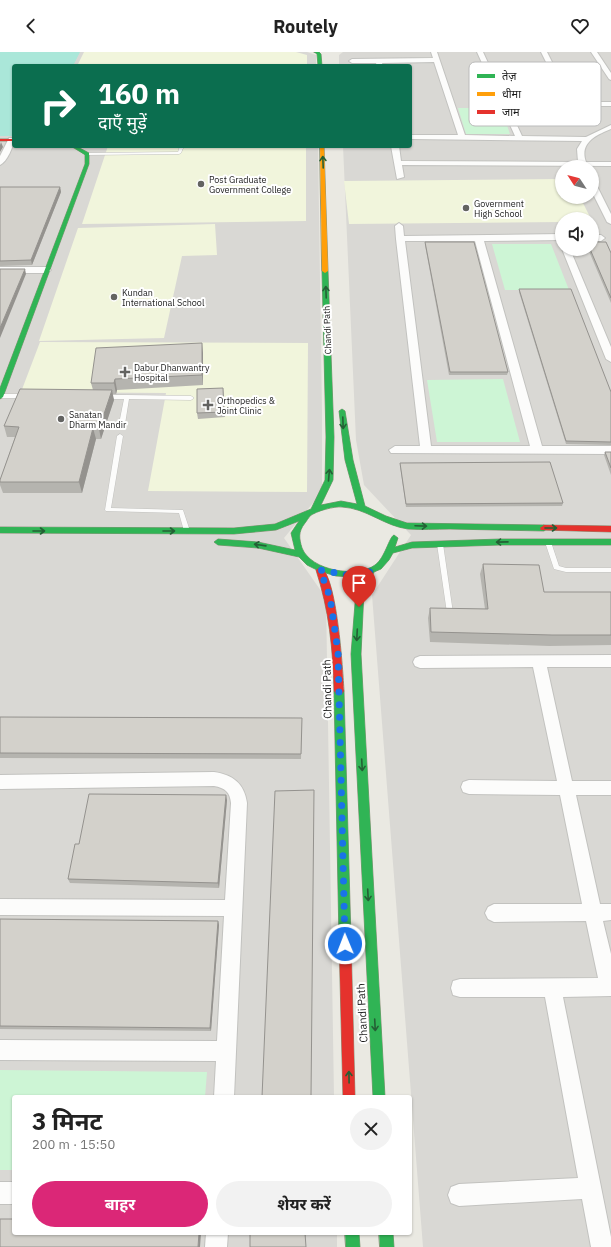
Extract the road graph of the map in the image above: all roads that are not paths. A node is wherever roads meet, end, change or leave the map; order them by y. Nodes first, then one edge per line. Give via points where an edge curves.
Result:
1 (316, 52) edge
2 (434, 52) edge
3 (480, 52) edge
4 (544, 52) edge
5 (594, 52) edge
6 (437, 60) junction
7 (352, 61) dead end
8 (485, 62) edge
9 (549, 62) edge
10 (601, 62) edge
11 (380, 63) edge
12 (601, 63) edge
13 (320, 64) edge
14 (611, 78) edge
15 (514, 126) edge
16 (611, 127) edge
17 (412, 137) edge
18 (462, 138) junction
19 (519, 138) junction
20 (588, 139) junction
21 (0, 140) edge
22 (12, 140) edge
23 (12, 142) edge
24 (76, 148) edge
25 (181, 148) edge
26 (322, 148) edge
27 (395, 148) edge
28 (87, 154) junction
29 (582, 160) edge
30 (0, 163) edge
31 (398, 163) junction
32 (611, 164) edge
33 (599, 165) edge
34 (555, 166) edge
35 (400, 177) dead end
36 (599, 198) edge
37 (611, 222) edge
38 (399, 226) dead end
39 (479, 238) junction
40 (555, 238) edge
41 (400, 239) junction
42 (569, 256) edge
43 (0, 270) edge
44 (48, 270) junction
45 (611, 359) edge
46 (32, 396) edge
47 (0, 397) edge
48 (95, 397) edge
49 (127, 397) junction
50 (191, 398) dead end
51 (342, 404) dead end
52 (122, 424) dead end
53 (120, 436) dead end
54 (395, 450) dead end
55 (426, 450) junction
56 (537, 450) junction
57 (611, 450) edge
58 (362, 507) junction
59 (310, 513) junction
60 (383, 518) junction
61 (611, 529) edge
62 (0, 530) edge
63 (187, 531) junction
64 (211, 542) dead end
65 (548, 542) junction
66 (611, 542) edge
67 (440, 544) junction
68 (393, 550) junction
69 (298, 554) junction
70 (320, 570) junction
71 (611, 570) edge
72 (370, 571) junction
73 (450, 613) edge
74 (420, 662) dead end
75 (539, 662) junction
76 (611, 662) edge
77 (0, 782) edge
78 (468, 787) dead end
79 (566, 788) junction
80 (611, 788) edge
81 (0, 907) edge
82 (233, 908) junction
83 (494, 912) dead end
84 (592, 912) junction
85 (611, 912) edge
86 (552, 987) junction
87 (610, 987) edge
88 (460, 988) dead end
89 (0, 1050) edge
90 (226, 1051) junction
91 (224, 1095) edge
92 (349, 1095) edge
93 (379, 1095) edge
94 (591, 1188) junction
95 (0, 1193) edge
96 (12, 1193) edge
97 (459, 1195) dead end
98 (217, 1235) edge
99 (352, 1235) edge
100 (386, 1235) edge
101 (216, 1247) edge
102 (352, 1247) edge
103 (386, 1247) edge
104 (602, 1247) edge

1 - 13 main road via 319,54
2 - 6 street
3 - 8 street
4 - 9 street
5 - 10 street
6 - 11 street
6 - 18 street
7 - 11 street
12 - 14 street
15 - 19 street
16 - 20 street
17 - 18 street
18 - 19 street
19 - 20 street
20 - 29 street via 584,142 580,154
21 - 22 main road
23 - 30 street
24 - 28 main road
25 - 28 lane via 180,153
59 -> 26 main road, Chandi Path via 329,480
27 - 31 street
28 - 44 main road via 87,164
31 - 34 street
31 - 35 street
32 - 33 street
36 - 37 street
38 - 41 street
39 - 40 street
39 - 41 street
39 - 56 street
41 - 55 street
42 - 45 street
43 - 44 street
44 - 47 main road
46 - 47 lane
48 - 49 lane
49 - 50 lane
49 - 52 lane
51 -> 58 main road via 343,435 350,471
53 - 63 lane via 108,510 181,511
54 - 55 street
55 - 56 street
56 - 57 street
58 - 59 main road via 340,504
58 - 60 main road
59 - 63 main road via 276,527 234,531
59 - 69 main road via 297,526 293,540
60 -> 61 main road via 407,526
60 - 68 main road via 390,525 394,537
62 -> 63 main road
69 -> 64 main road via 242,543
65 - 66 main road
65 -> 67 main road
65 - 71 lane via 556,567 566,570
67 - 68 main road via 412,545
67 - 73 lane
68 - 72 main road via 383,563
69 - 70 main road
70 - 72 main road via 348,575
92 -> 70 main road, Chandi Path via 338,652 330,597
72 -> 93 main road, Chandi Path via 360,591 356,654
74 - 75 street
75 - 76 street
75 - 79 street
77 - 82 street via 214,780 229,783 239,793
78 - 79 street
79 - 80 street
79 - 84 street
81 - 82 street
82 - 90 street
83 - 84 street
84 - 85 street
84 - 87 street
86 - 87 street
86 - 88 street
86 - 94 street
89 - 90 street
90 - 91 street
94 - 97 street
94 - 104 street
95 - 96 street
98 - 101 street
99 - 102 main road
100 - 103 main road

